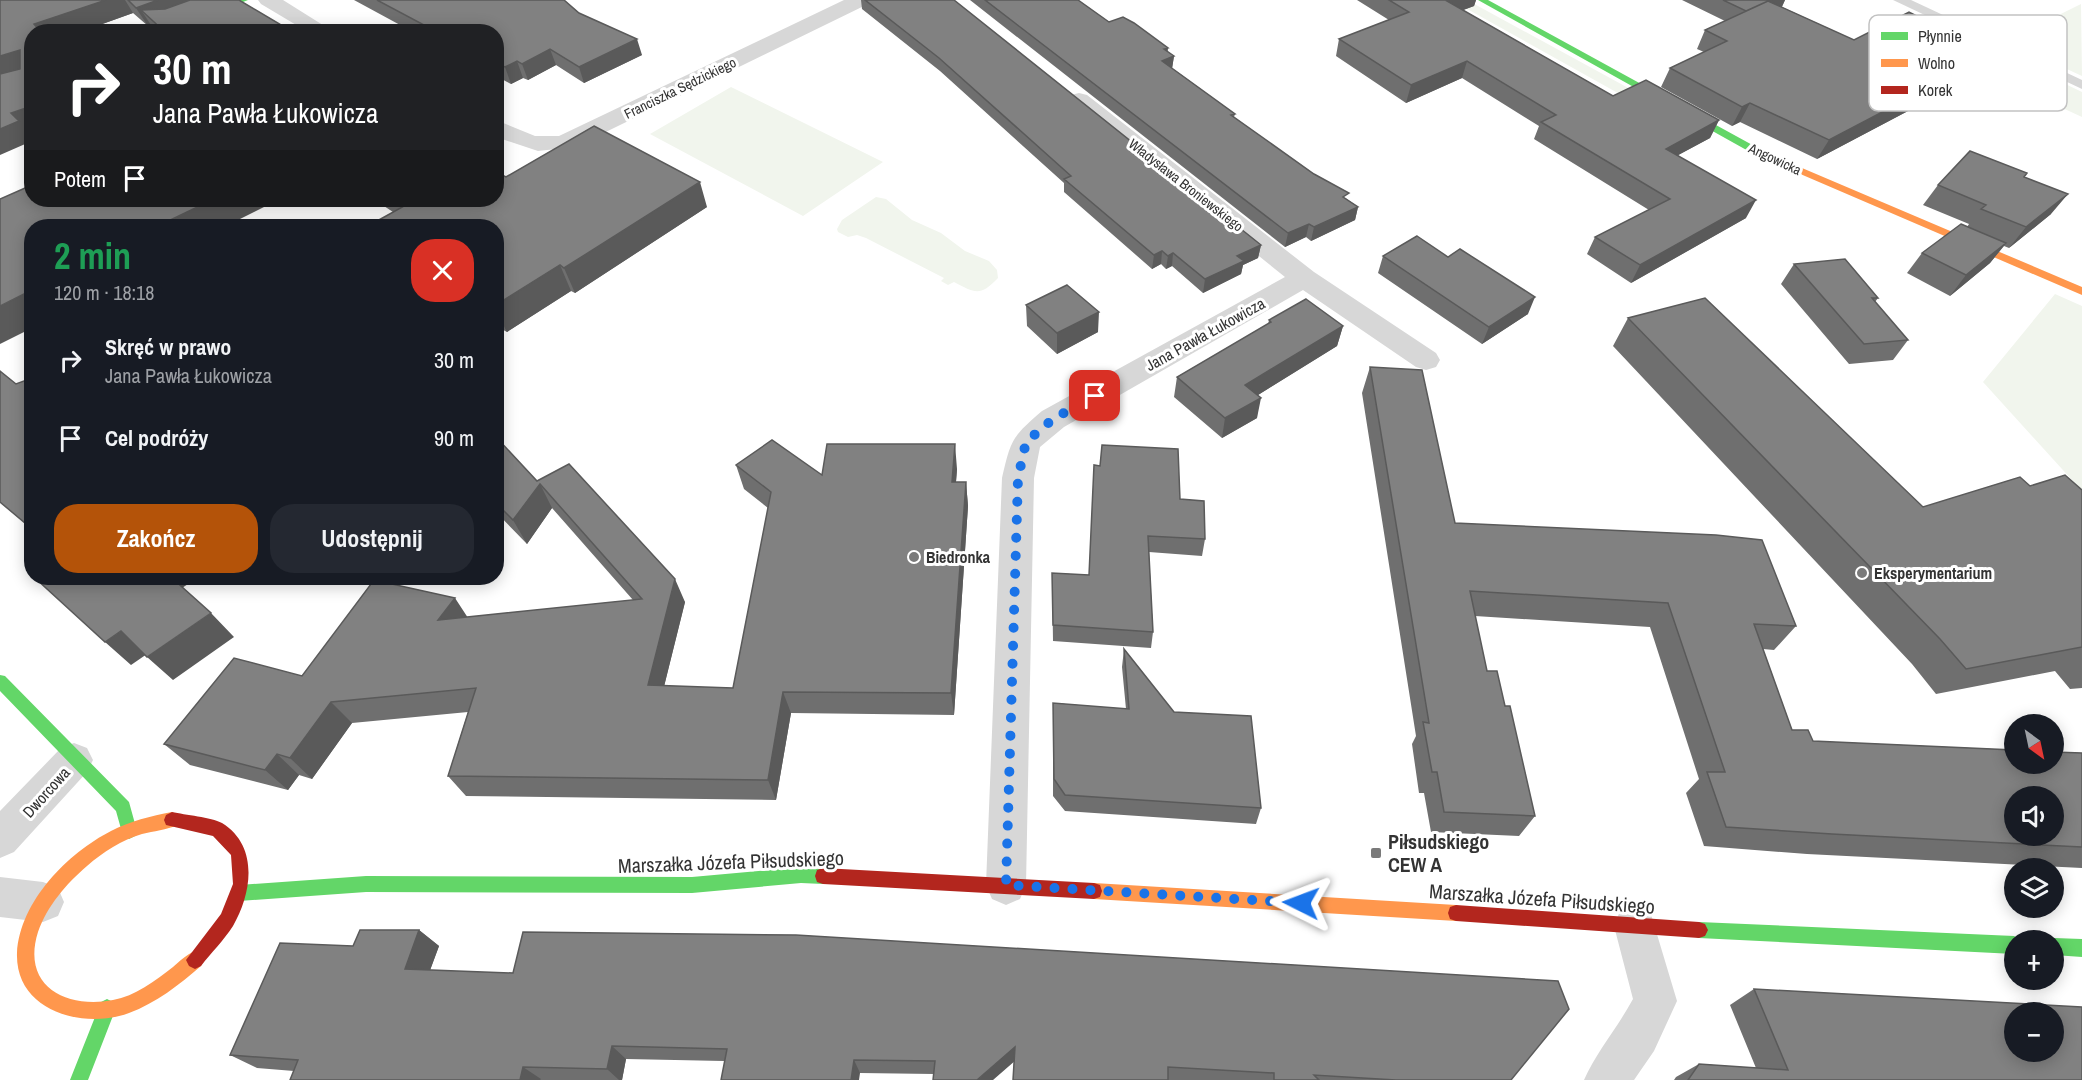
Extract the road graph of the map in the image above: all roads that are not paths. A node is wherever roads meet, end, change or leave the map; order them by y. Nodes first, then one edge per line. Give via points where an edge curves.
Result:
1 (244, 0) edge
2 (268, 0) edge
3 (861, 0) edge
4 (1482, 0) edge
5 (1900, 0) edge
6 (1932, 15) edge
7 (180, 24) edge
8 (310, 24) edge
9 (2067, 78) edge
10 (2082, 85) edge
11 (1064, 88) edge
12 (504, 131) edge
13 (1304, 278) junction
14 (2082, 291) edge
15 (1425, 360) dead end
16 (0, 681) edge
17 (74, 760) junction
18 (9, 831) edge
19 (129, 831) junction
20 (1006, 885) junction
21 (239, 893) junction
22 (0, 897) edge
23 (43, 902) junction
24 (1635, 926) junction
25 (2004, 944) edge
26 (2064, 947) edge
27 (2082, 948) edge
28 (107, 1008) junction
29 (79, 1080) edge
30 (1607, 1080) edge

1 - 7 street
2 - 8 street
3 - 12 street, Franciszka Sędzickiego via 566,142 538,146
4 - 14 street, Angowicka via 1763,156
5 - 6 lane
9 - 10 lane
11 - 13 street, Władysława Broniewskiego
13 - 15 street, Władysława Broniewskiego
13 - 20 street, Jana Pawła Łukowicza via 1053,419 1026,442 1018,478
16 - 17 street, Dworcowa
17 - 18 street, Dworcowa
17 - 19 street, Dworcowa via 123,807
19 - 21 street via 172,820 194,820 220,830 236,849 241,872
19 - 23 street via 87,856
20 - 21 street, Marszałka Józefa Piłsudskiego via 801,875 692,885 366,884
20 - 24 street, Marszałka Józefa Piłsudskiego
21 - 28 street via 221,931 196,962 135,1001
22 - 23 street
23 - 28 street via 26,951 31,983 58,1006 87,1011
24 - 25 street, Marszałka Józefa Piłsudskiego
24 - 30 street via 1655,1001 1638,1035
26 - 27 street
28 - 29 street

